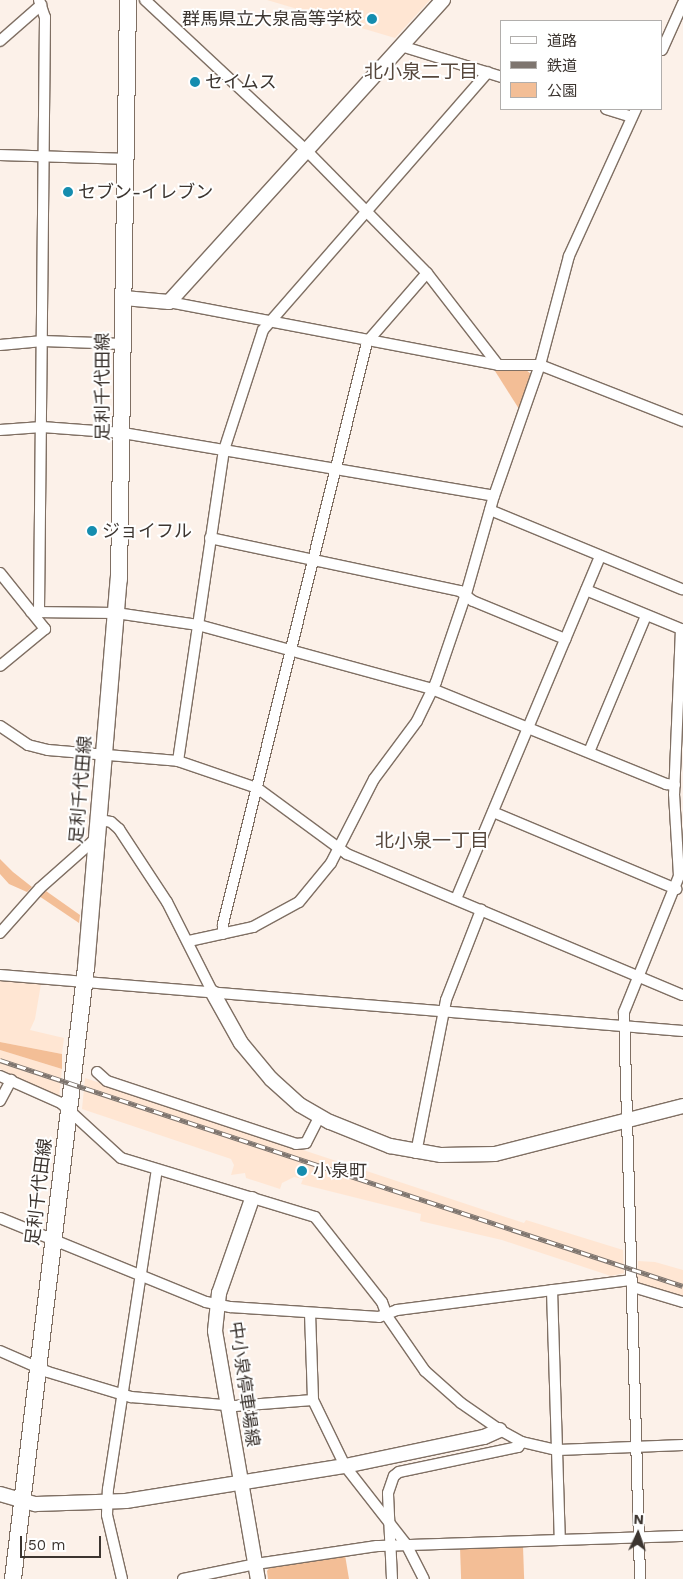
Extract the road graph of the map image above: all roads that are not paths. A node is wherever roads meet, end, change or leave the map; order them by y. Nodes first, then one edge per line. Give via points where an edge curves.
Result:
1 (128, 0) edge
2 (145, 0) edge
3 (443, 0) edge
4 (40, 2) edge
5 (683, 3) edge
6 (0, 41) edge
7 (401, 46) junction
8 (663, 48) edge
9 (488, 72) junction
10 (500, 76) edge
11 (613, 110) edge
12 (634, 113) edge
13 (307, 151) junction
14 (0, 156) edge
15 (44, 156) junction
16 (126, 160) junction
17 (366, 210) junction
18 (427, 273) junction
19 (124, 298) junction
20 (168, 302) junction
21 (267, 323) junction
22 (42, 341) junction
23 (367, 342) junction
24 (123, 344) junction
25 (0, 345) edge
26 (498, 364) junction
27 (540, 365) junction
28 (683, 421) edge
29 (42, 428) junction
30 (0, 430) edge
31 (123, 433) junction
32 (224, 450) junction
33 (335, 469) junction
34 (494, 496) junction
35 (490, 510) junction
36 (210, 538) junction
37 (600, 556) junction
38 (314, 558) junction
39 (0, 572) edge
40 (682, 589) dead end
41 (586, 590) junction
42 (466, 594) junction
43 (35, 612) junction
44 (116, 613) junction
45 (646, 616) junction
46 (198, 625) junction
47 (565, 639) junction
48 (291, 652) junction
49 (0, 666) edge
50 (432, 689) junction
51 (0, 726) edge
52 (528, 728) junction
53 (589, 752) junction
54 (104, 755) junction
55 (178, 761) junction
56 (675, 785) junction
57 (257, 788) junction
58 (493, 812) junction
59 (100, 820) junction
60 (98, 842) junction
61 (341, 847) junction
62 (676, 889) junction
63 (456, 899) junction
64 (481, 910) junction
65 (0, 933) edge
66 (223, 934) junction
67 (189, 941) junction
68 (0, 974) edge
69 (639, 977) junction
70 (84, 981) junction
71 (213, 993) junction
72 (683, 995) edge
73 (444, 1011) junction
74 (624, 1026) junction
75 (683, 1031) edge
76 (98, 1072) dead end
77 (0, 1076) edge
78 (11, 1080) junction
79 (0, 1101) edge
80 (683, 1106) edge
81 (70, 1110) junction
82 (320, 1116) junction
83 (627, 1121) junction
84 (416, 1152) junction
85 (158, 1170) junction
86 (252, 1199) junction
87 (0, 1218) edge
88 (53, 1240) junction
89 (140, 1275) junction
90 (633, 1284) junction
91 (552, 1290) junction
92 (683, 1302) edge
93 (216, 1305) junction
94 (310, 1313) junction
95 (387, 1316) junction
96 (0, 1351) edge
97 (39, 1368) junction
98 (121, 1395) junction
99 (313, 1400) junction
100 (227, 1405) junction
101 (500, 1430) junction
102 (522, 1442) junction
103 (453, 1444) junction
104 (683, 1445) edge
105 (637, 1447) junction
106 (558, 1450) junction
107 (458, 1460) junction
108 (345, 1466) junction
109 (241, 1483) junction
110 (0, 1494) edge
111 (23, 1502) junction
112 (107, 1503) junction
113 (388, 1522) junction
114 (683, 1536) edge
115 (639, 1537) junction
116 (560, 1540) junction
117 (406, 1544) junction
118 (389, 1545) junction
119 (256, 1564) junction
120 (13, 1579) edge
121 (122, 1579) edge
122 (183, 1579) edge
123 (258, 1579) edge
124 (392, 1579) edge
125 (424, 1579) edge
126 (640, 1579) edge

1 - 16 main road, 足利千代田線
2 - 13 street
3 - 7 street
4 - 6 street
4 - 15 street via 45,17
5 - 8 street
7 - 9 street
7 - 13 street
9 - 10 street
9 - 17 street via 485,80
11 - 12 street
12 - 27 street via 570,256
13 - 17 street
13 - 20 street
14 - 15 street
15 - 16 street
15 - 22 street
16 - 19 main road, 足利千代田線
17 - 18 street
17 - 21 street
18 - 23 street
18 - 26 street
19 - 20 street
19 - 24 main road, 足利千代田線
20 - 21 street
21 - 23 street
21 - 32 street
22 - 24 street
22 - 25 street
22 - 29 street
23 - 26 street
23 - 33 street
24 - 31 main road, 足利千代田線
26 - 27 street
27 - 28 street
27 - 34 street
29 - 30 street
29 - 31 street
29 - 43 street
31 - 32 street
31 - 44 main road, 足利千代田線
32 - 33 street
32 - 36 street
33 - 34 street
33 - 38 street
34 - 35 street
35 - 37 street
35 - 42 street
36 - 38 street
36 - 46 street
37 - 40 street
37 - 41 street
38 - 42 street
38 - 48 street
39 - 43 street
41 - 45 street
41 - 47 street
42 - 47 street via 473,601
42 - 50 street
43 - 44 street
43 - 49 street via 45,629
44 - 46 street
44 - 54 main road, 足利千代田線
45 - 53 street
45 - 56 street via 681,629
46 - 48 street
46 - 55 street
47 - 52 street
48 - 50 street
48 - 57 street
50 - 52 street
50 - 61 street via 417,721 374,779
51 - 54 street via 28,745
52 - 53 street
52 - 58 street
53 - 56 street
54 - 55 street
54 - 59 main road, 足利千代田線
55 - 57 street
56 - 62 street via 679,876
57 - 61 street
57 - 66 street
58 - 62 street
58 - 63 street
59 - 60 main road, 足利千代田線
59 - 67 street via 111,822 119,829
60 - 65 street via 92,842 40,888
60 - 70 main road, 足利千代田線
61 - 63 street via 347,854
61 - 66 street via 322,876 295,905 253,927
62 - 69 street
63 - 64 street
64 - 69 street
64 - 73 street
66 - 67 street
67 - 71 street
68 - 70 street
69 - 72 street
69 - 74 street via 624,1012
70 - 71 street
70 - 81 main road, 足利千代田線
71 - 73 street
71 - 82 street via 231,1029 250,1055 271,1079
73 - 74 street
73 - 84 street
74 - 75 street
74 - 83 street
76 - 82 street via 107,1081 296,1144 306,1144
77 - 78 street
78 - 79 street
78 - 81 street
80 - 83 street
81 - 85 street via 117,1156
81 - 88 main road, 足利千代田線
82 - 84 street via 360,1136
83 - 84 street via 495,1154 462,1156
83 - 90 street
85 - 86 street
85 - 89 street
86 - 93 street, 中小泉停車場線
86 - 95 street via 317,1219 382,1302
87 - 88 street
88 - 89 street
88 - 97 main road, 足利千代田線
89 - 93 street
89 - 98 street
90 - 91 street
90 - 92 street
90 - 105 street
91 - 95 street via 397,1310
91 - 106 street
93 - 94 street
93 - 100 street, 中小泉停車場線 via 216,1345
94 - 95 street
94 - 99 street
95 - 101 street via 426,1371 461,1403
96 - 97 street
97 - 98 street
97 - 111 main road, 足利千代田線
98 - 100 street
98 - 112 street
99 - 100 street
99 - 108 street
100 - 109 street, 中小泉停車場線
101 - 102 street
101 - 103 street
102 - 106 street
102 - 107 street via 518,1447
103 - 107 street
103 - 108 street
104 - 105 street
105 - 106 street
105 - 115 street
106 - 116 street
107 - 113 street via 394,1476 389,1485
108 - 109 street
108 - 113 street
109 - 112 street
109 - 119 street, 中小泉停車場線
110 - 111 street
111 - 112 street
111 - 120 main road, 足利千代田線
112 - 121 street
113 - 117 street
113 - 118 street
114 - 115 street
115 - 116 street
115 - 126 street
116 - 117 street
117 - 118 street
117 - 125 street
118 - 119 street
118 - 124 street
119 - 122 street
119 - 123 street, 中小泉停車場線

